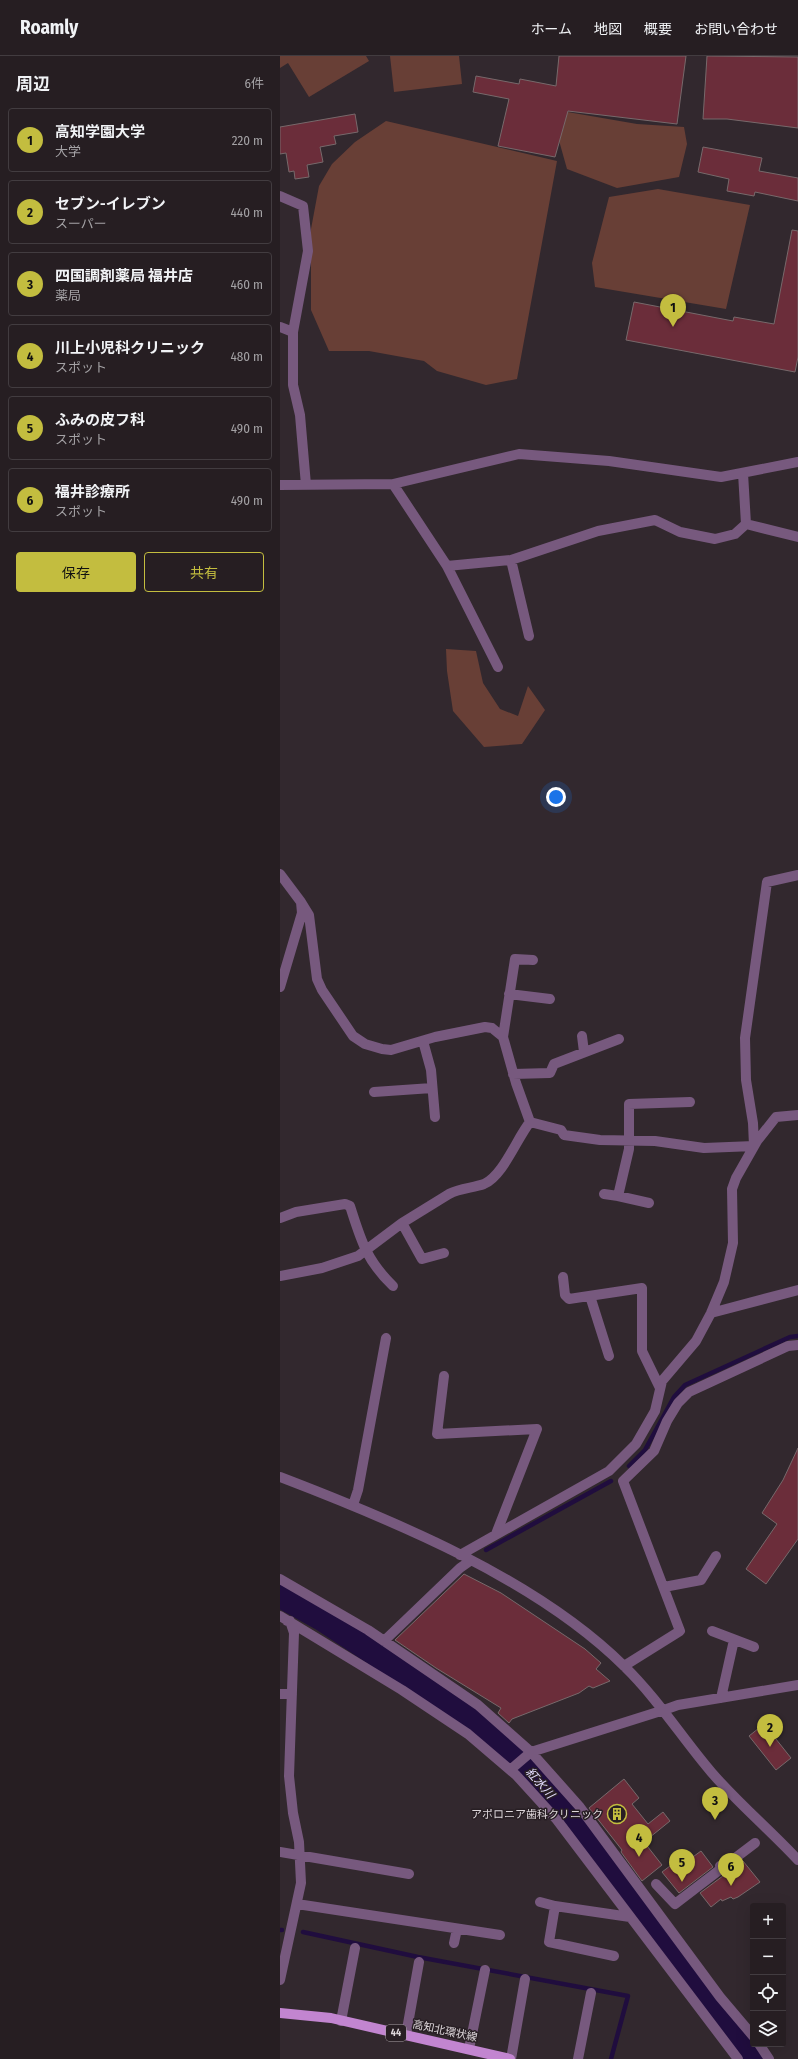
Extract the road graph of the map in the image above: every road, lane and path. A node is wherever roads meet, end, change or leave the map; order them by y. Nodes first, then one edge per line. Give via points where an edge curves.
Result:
1 (280, 196) edge
2 (280, 327) edge
3 (293, 332) junction
4 (798, 462) edge
5 (743, 473) junction
6 (393, 484) junction
7 (280, 486) edge
8 (306, 486) junction
9 (746, 524) junction
10 (798, 538) edge
11 (511, 560) junction
12 (447, 566) junction
13 (529, 636) dead end
14 (498, 668) dead end
15 (280, 874) edge
16 (798, 875) edge
17 (301, 902) junction
18 (533, 960) dead end
19 (280, 987) edge
20 (509, 994) junction
21 (550, 1000) dead end
22 (582, 1036) dead end
23 (503, 1038) junction
24 (619, 1039) dead end
25 (423, 1041) junction
26 (584, 1052) junction
27 (513, 1074) junction
28 (432, 1088) junction
29 (374, 1092) dead end
30 (690, 1102) dead end
31 (798, 1115) edge
32 (434, 1117) dead end
33 (530, 1122) junction
34 (629, 1140) junction
35 (754, 1146) junction
36 (604, 1194) dead end
37 (618, 1196) junction
38 (649, 1203) dead end
39 (280, 1218) edge
40 (402, 1223) junction
41 (365, 1250) junction
42 (444, 1253) dead end
43 (280, 1276) edge
44 (563, 1278) dead end
45 (393, 1286) dead end
46 (798, 1290) edge
47 (590, 1296) junction
48 (711, 1312) junction
49 (386, 1338) dead end
50 (798, 1345) edge
51 (609, 1356) dead end
52 (444, 1376) dead end
53 (660, 1388) junction
54 (280, 1477) edge
55 (353, 1505) junction
56 (496, 1534) junction
57 (460, 1555) junction
58 (716, 1556) dead end
59 (470, 1561) junction
60 (280, 1579) edge
61 (664, 1587) junction
62 (280, 1616) edge
63 (285, 1621) edge
64 (712, 1631) dead end
65 (734, 1640) junction
66 (384, 1641) junction
67 (754, 1647) dead end
68 (624, 1666) junction
69 (798, 1685) edge
70 (280, 1694) edge
71 (292, 1694) junction
72 (721, 1698) junction
73 (664, 1710) junction
74 (529, 1753) junction
75 (512, 1768) junction
76 (284, 1775) edge
77 (755, 1843) dead end
78 (280, 1852) edge
79 (300, 1855) junction
80 (798, 1860) edge
81 (409, 1874) dead end
82 (656, 1884) dead end
83 (540, 1902) dead end
84 (297, 1904) junction
85 (555, 1906) junction
86 (630, 1917) junction
87 (456, 1929) junction
88 (500, 1936) dead end
89 (454, 1943) dead end
90 (355, 1948) dead end
91 (614, 1956) dead end
92 (282, 1962) edge
93 (419, 1962) dead end
94 (485, 1970) dead end
95 (525, 1979) dead end
96 (280, 1980) edge
97 (591, 1993) dead end
98 (280, 2013) edge
99 (341, 2020) junction
100 (750, 2032) edge
101 (406, 2035) junction
102 (761, 2047) edge
103 (469, 2049) junction
104 (510, 2059) edge
105 (578, 2059) edge
106 (738, 2059) edge
107 (769, 2059) edge

1 - 3 street via 303,206 308,251
2 - 3 street
3 - 8 street via 293,385 300,414
4 - 5 street
5 - 6 street via 721,477 609,461 519,454
5 - 9 street
6 - 8 street
6 - 12 street
7 - 8 street
9 - 10 street
9 - 11 street via 736,534 715,539 680,532 656,520 598,531
11 - 12 street
11 - 13 street
12 - 14 street
15 - 17 street
16 - 35 street via 767,882 764,900 745,1038 746,1080
17 - 19 street via 301,920
17 - 25 street via 309,915 317,979 353,1036 365,1044 391,1050
18 - 20 street via 514,959
20 - 21 street
20 - 23 street
22 - 26 street
23 - 25 street via 492,1028 485,1027
23 - 27 street
24 - 26 street
25 - 28 street via 431,1070
26 - 27 street via 554,1064 550,1073
27 - 33 street
28 - 29 street
28 - 32 street
30 - 34 street via 629,1104
31 - 35 street via 776,1117
33 - 34 street via 561,1130 564,1135 600,1140
33 - 40 street via 496,1175 485,1184 456,1190
34 - 35 street via 704,1148
34 - 37 street
35 - 48 street via 732,1189 733,1243 724,1282
36 - 37 street
37 - 38 street
39 - 41 street via 296,1212 345,1204 350,1206
40 - 41 street
40 - 42 street via 422,1259
41 - 43 street via 358,1256 322,1268
41 - 45 street via 380,1274
44 - 47 street via 565,1295 569,1299
46 - 48 street
47 - 51 street
47 - 53 street via 642,1288 642,1351
48 - 53 street via 696,1341 662,1381
49 - 55 street
50 - 61 street via 788,1346 689,1392 678,1403 667,1421 654,1451 623,1481
52 - 56 street via 436,1434 537,1429
53 - 56 street via 656,1411 648,1425 636,1444 609,1471
54 - 55 street
55 - 57 street
56 - 57 street
57 - 59 street
58 - 61 street via 701,1580
59 - 66 street
59 - 68 street via 544,1601
60 - 66 street
61 - 68 street via 680,1631
62 - 63 street
63 - 71 street via 294,1633
63 - 75 street via 402,1690 468,1734
64 - 65 street
65 - 67 street
65 - 72 street
66 - 74 street via 478,1705
68 - 73 street
69 - 72 street
70 - 71 street
71 - 76 street
72 - 73 street
73 - 74 street
73 - 80 street via 736,1801
74 - 75 street
74 - 100 street via 579,1806 720,1997
75 - 86 street via 557,1820
76 - 79 street
77 - 82 street via 674,1904
78 - 79 street
79 - 81 street
79 - 84 street via 301,1883
83 - 85 street
84 - 87 street
84 - 92 street
85 - 86 street
85 - 91 street via 549,1942
86 - 106 street
87 - 88 street
87 - 89 street
90 - 99 street
92 - 96 street
93 - 101 street
94 - 103 street
95 - 104 street
97 - 105 street
98 - 99 main road, 高知北環状線 / 44
99 - 101 main road, 高知北環状線 / 44
101 - 103 main road, 高知北環状線 / 44
102 - 107 street
103 - 104 main road, 高知北環状線 / 44

